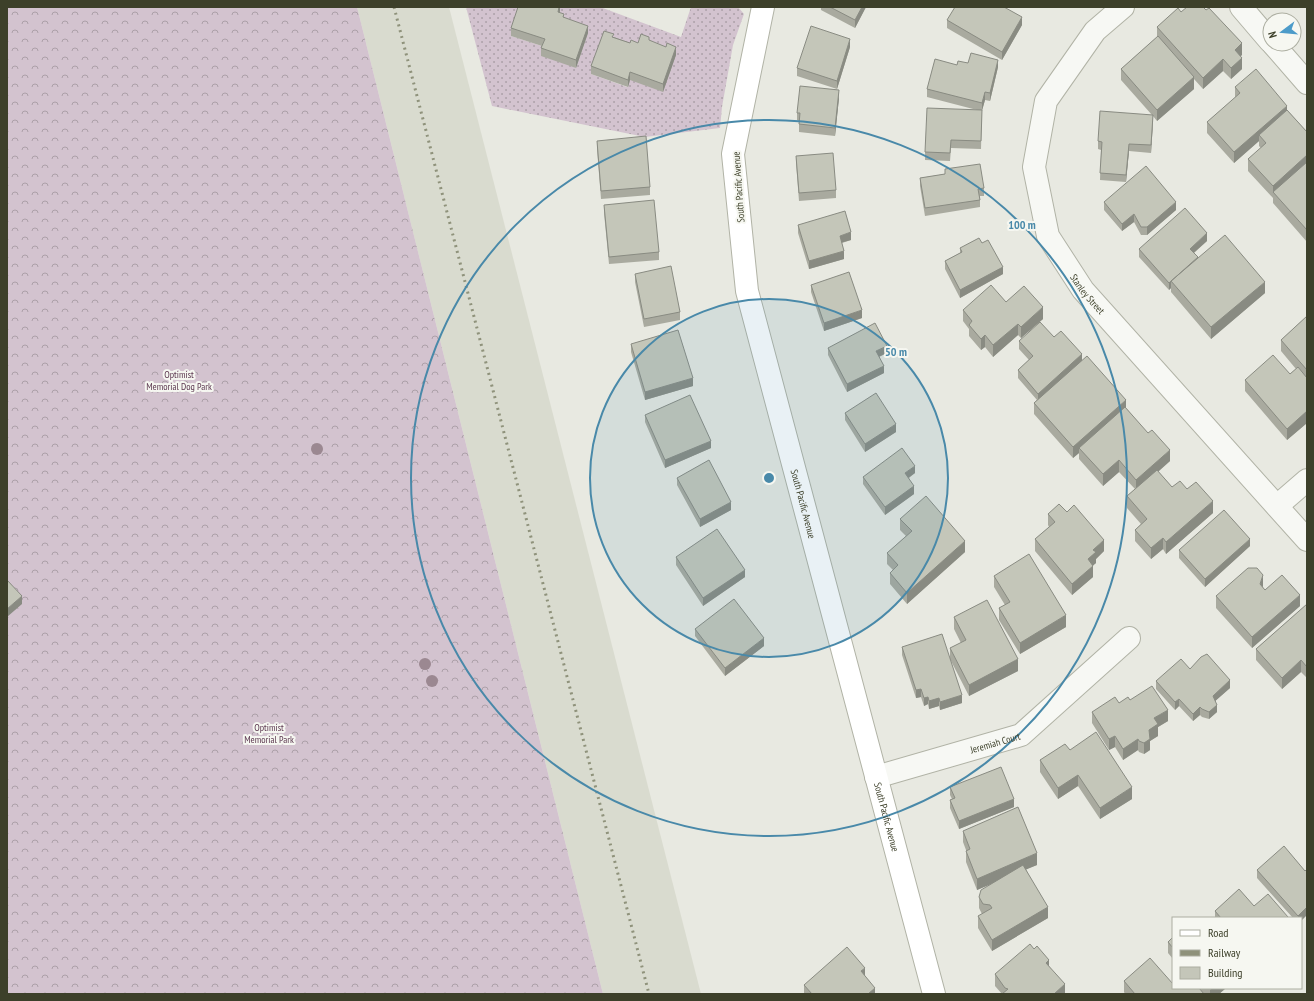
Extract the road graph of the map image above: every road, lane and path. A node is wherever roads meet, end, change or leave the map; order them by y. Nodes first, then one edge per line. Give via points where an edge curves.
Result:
1 (763, 7) edge
2 (1123, 7) edge
3 (1240, 7) edge
4 (1262, 32) edge
5 (1280, 52) edge
6 (1307, 83) edge
7 (1307, 480) edge
8 (1278, 506) junction
9 (1307, 540) edge
10 (1129, 638) dead end
11 (876, 777) junction
12 (934, 994) edge

1 - 11 street, South Pacific Avenue via 733,154 747,291
2 - 8 street, Stanley Street via 1095,31 1046,101 1034,167 1048,236 1083,290
3 - 4 street
5 - 6 street
7 - 8 street
8 - 9 street, Stanley Street
10 - 11 street, Jeremiah Court via 1021,735
11 - 12 street, South Pacific Avenue

